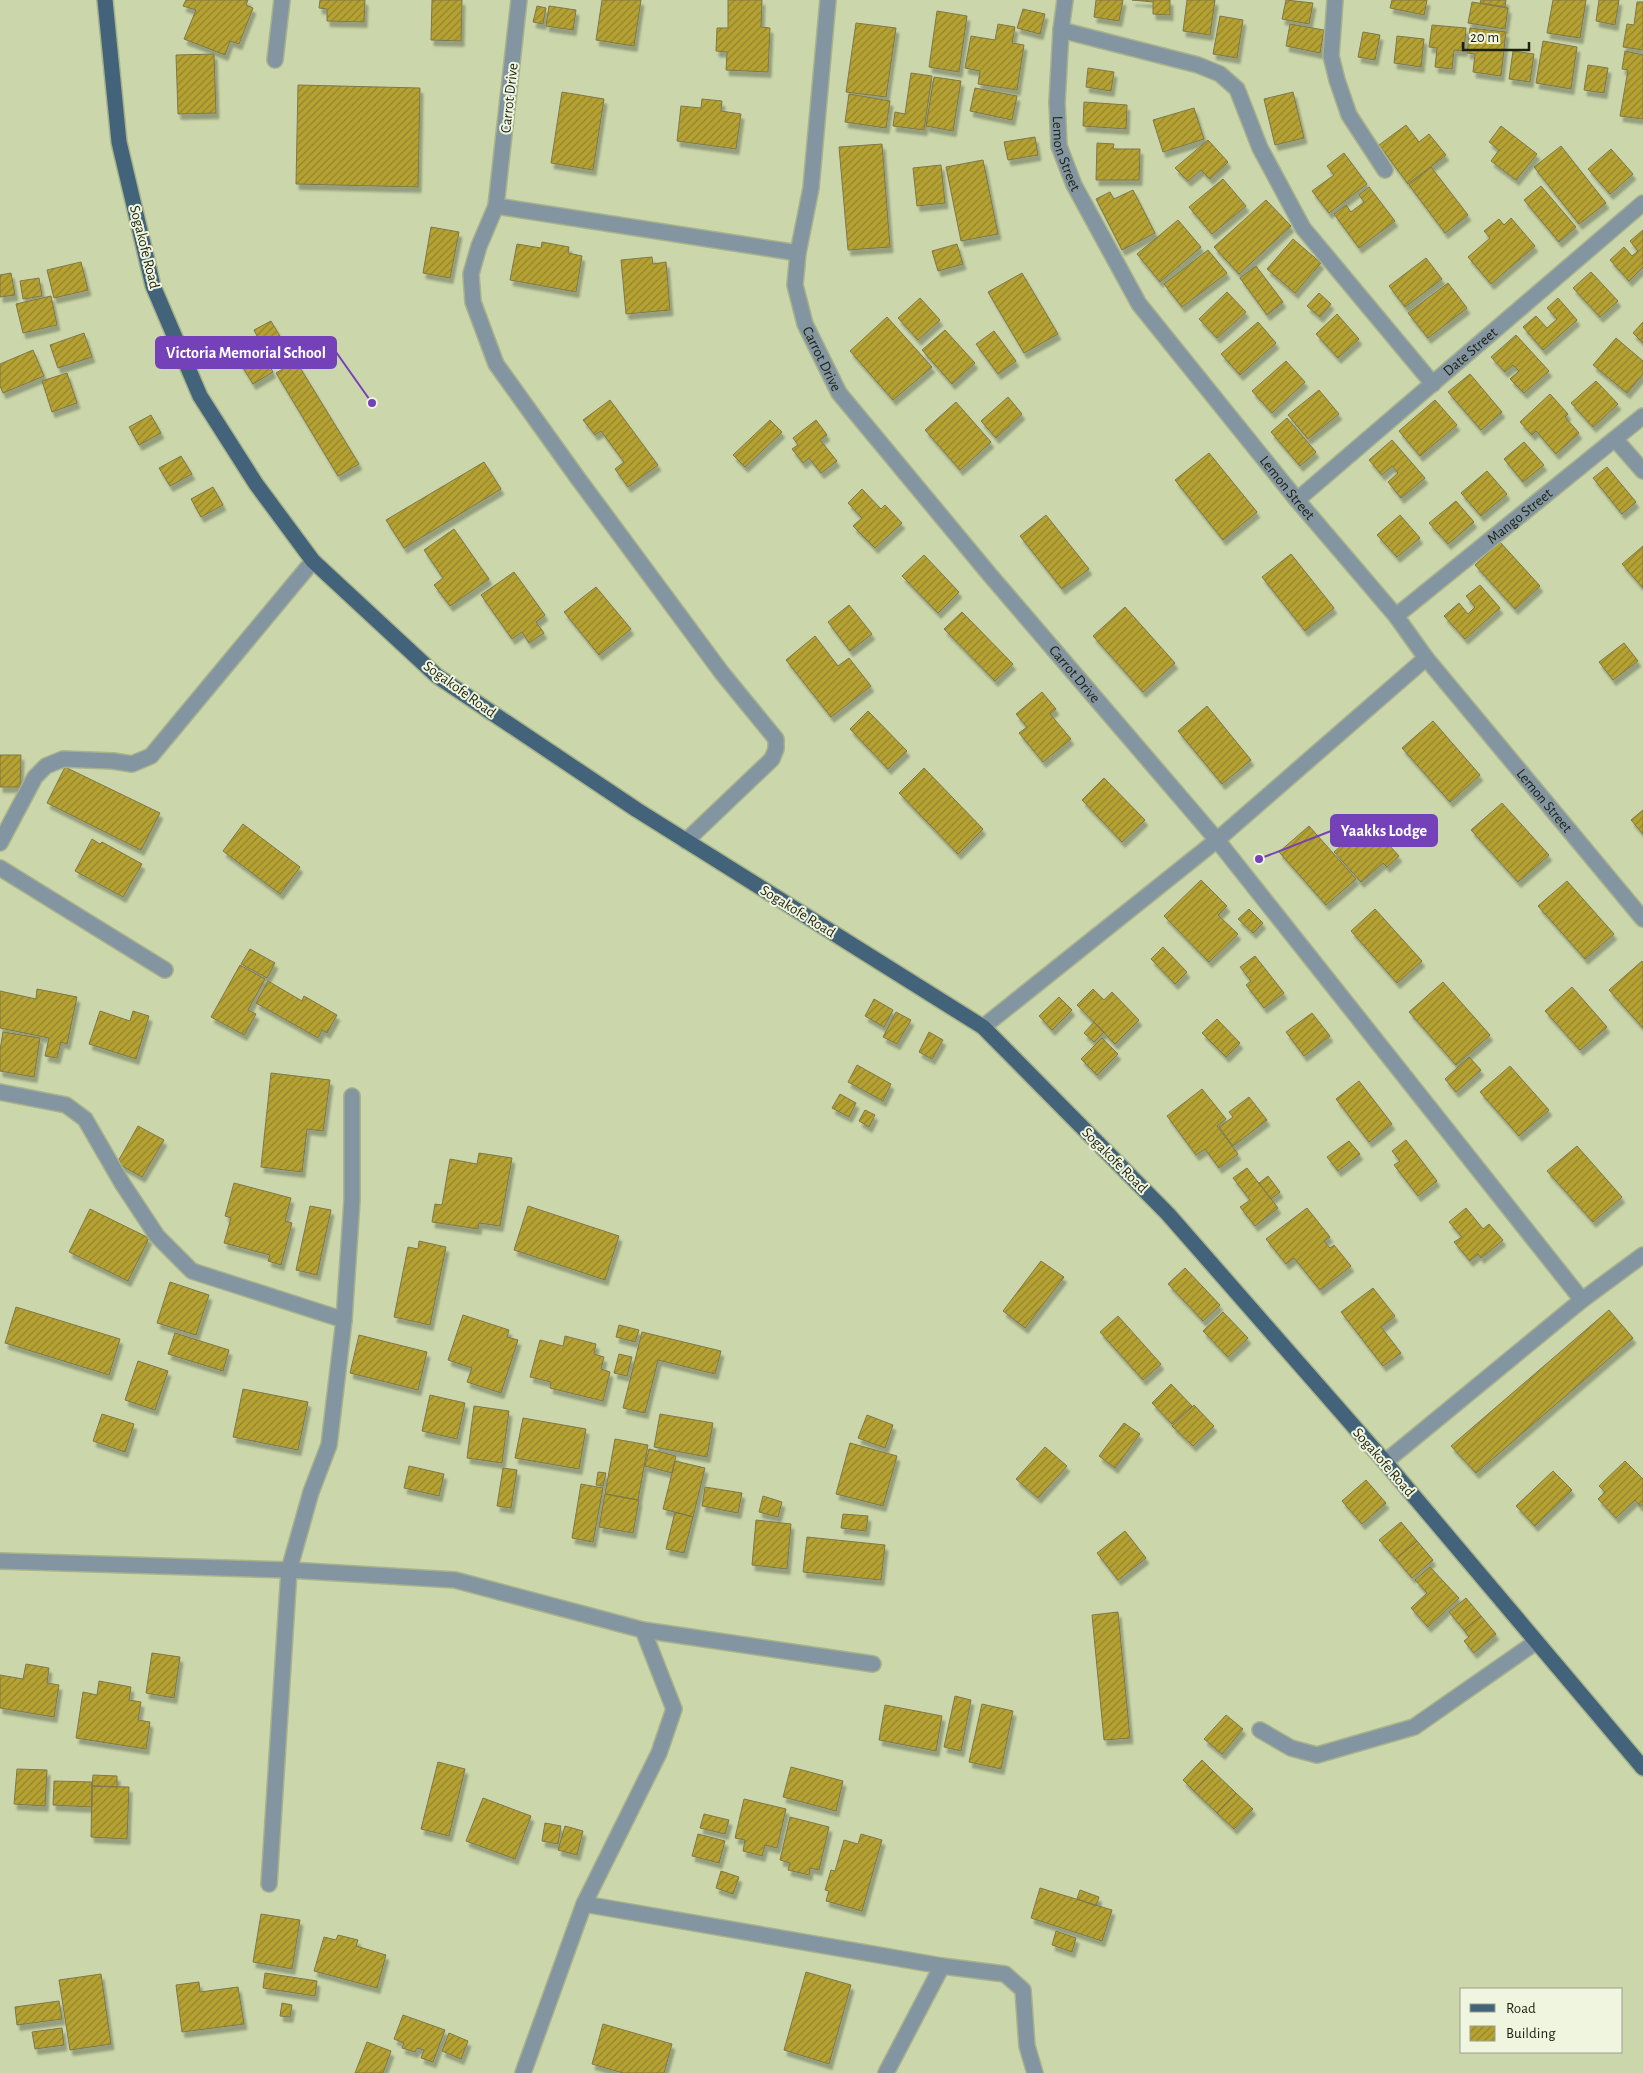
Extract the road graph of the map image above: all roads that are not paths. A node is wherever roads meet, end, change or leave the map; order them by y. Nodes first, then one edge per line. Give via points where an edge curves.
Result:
1 (105, 0) edge
2 (282, 0) edge
3 (519, 0) edge
4 (828, 0) edge
5 (1066, 0) edge
6 (1334, 0) edge
7 (1062, 30) junction
8 (274, 60) dead end
9 (1385, 170) dead end
10 (1643, 203) edge
11 (496, 206) junction
12 (798, 253) junction
13 (1433, 384) junction
14 (1643, 416) edge
15 (1615, 438) junction
16 (1643, 471) edge
17 (1297, 500) junction
18 (313, 561) junction
19 (1396, 616) junction
20 (1426, 658) junction
21 (1216, 840) junction
22 (686, 841) junction
23 (0, 843) edge
24 (0, 868) edge
25 (1643, 919) edge
26 (165, 970) dead end
27 (983, 1027) junction
28 (0, 1092) edge
29 (352, 1096) dead end
30 (1643, 1255) edge
31 (1582, 1300) junction
32 (344, 1320) junction
33 (1385, 1462) junction
34 (0, 1561) edge
35 (289, 1570) junction
36 (643, 1630) junction
37 (1536, 1642) junction
38 (873, 1664) dead end
39 (1260, 1730) dead end
40 (1643, 1768) edge
41 (269, 1884) dead end
42 (584, 1904) junction
43 (942, 1966) junction
44 (523, 2073) edge
45 (886, 2073) edge
46 (1035, 2073) edge

1 - 18 main road, Sogakofe Road via 119,142 153,286 200,396 256,484
2 - 8 street
3 - 11 street, Carrot Drive
4 - 12 street, Carrot Drive via 811,188
5 - 7 street, Lemon Street
6 - 9 street via 1331,56 1337,80 1349,114
7 - 13 street via 1198,65 1220,74 1237,89 1260,148 1303,228
7 - 17 street, Lemon Street via 1057,102 1059,146 1074,185 1139,304
10 - 13 street, Date Street
11 - 12 street
11 - 22 street, Carrot Drive via 471,274 473,302 496,364 722,673 776,739 772,759
12 - 21 street, Carrot Drive via 794,286 804,324 840,393
13 - 17 street, Date Street
14 - 15 street, Mango Street
15 - 16 street
15 - 19 street, Mango Street
17 - 19 street, Lemon Street
18 - 22 main road, Sogakofe Road via 437,676
18 - 23 street via 151,756 132,764 63,759 46,766 35,777
19 - 20 street, Lemon Street
20 - 21 street
20 - 25 street, Lemon Street
21 - 27 street
21 - 31 street, Carrot Drive
22 - 27 main road, Sogakofe Road
24 - 26 street
27 - 33 main road, Sogakofe Road via 1168,1214
28 - 32 street via 66,1104 85,1119 156,1236 192,1271
29 - 32 street via 352,1200
30 - 31 street
31 - 33 street
32 - 35 street via 328,1445
33 - 37 main road, Sogakofe Road
34 - 35 street
35 - 36 street via 455,1580
35 - 41 street
36 - 38 street
36 - 42 street via 674,1709 659,1753
37 - 39 street via 1414,1727 1317,1755 1290,1748
37 - 40 main road, Sogakofe Road
42 - 43 street
42 - 44 street
43 - 45 street
43 - 46 street via 1005,1974 1023,1990 1027,2046

